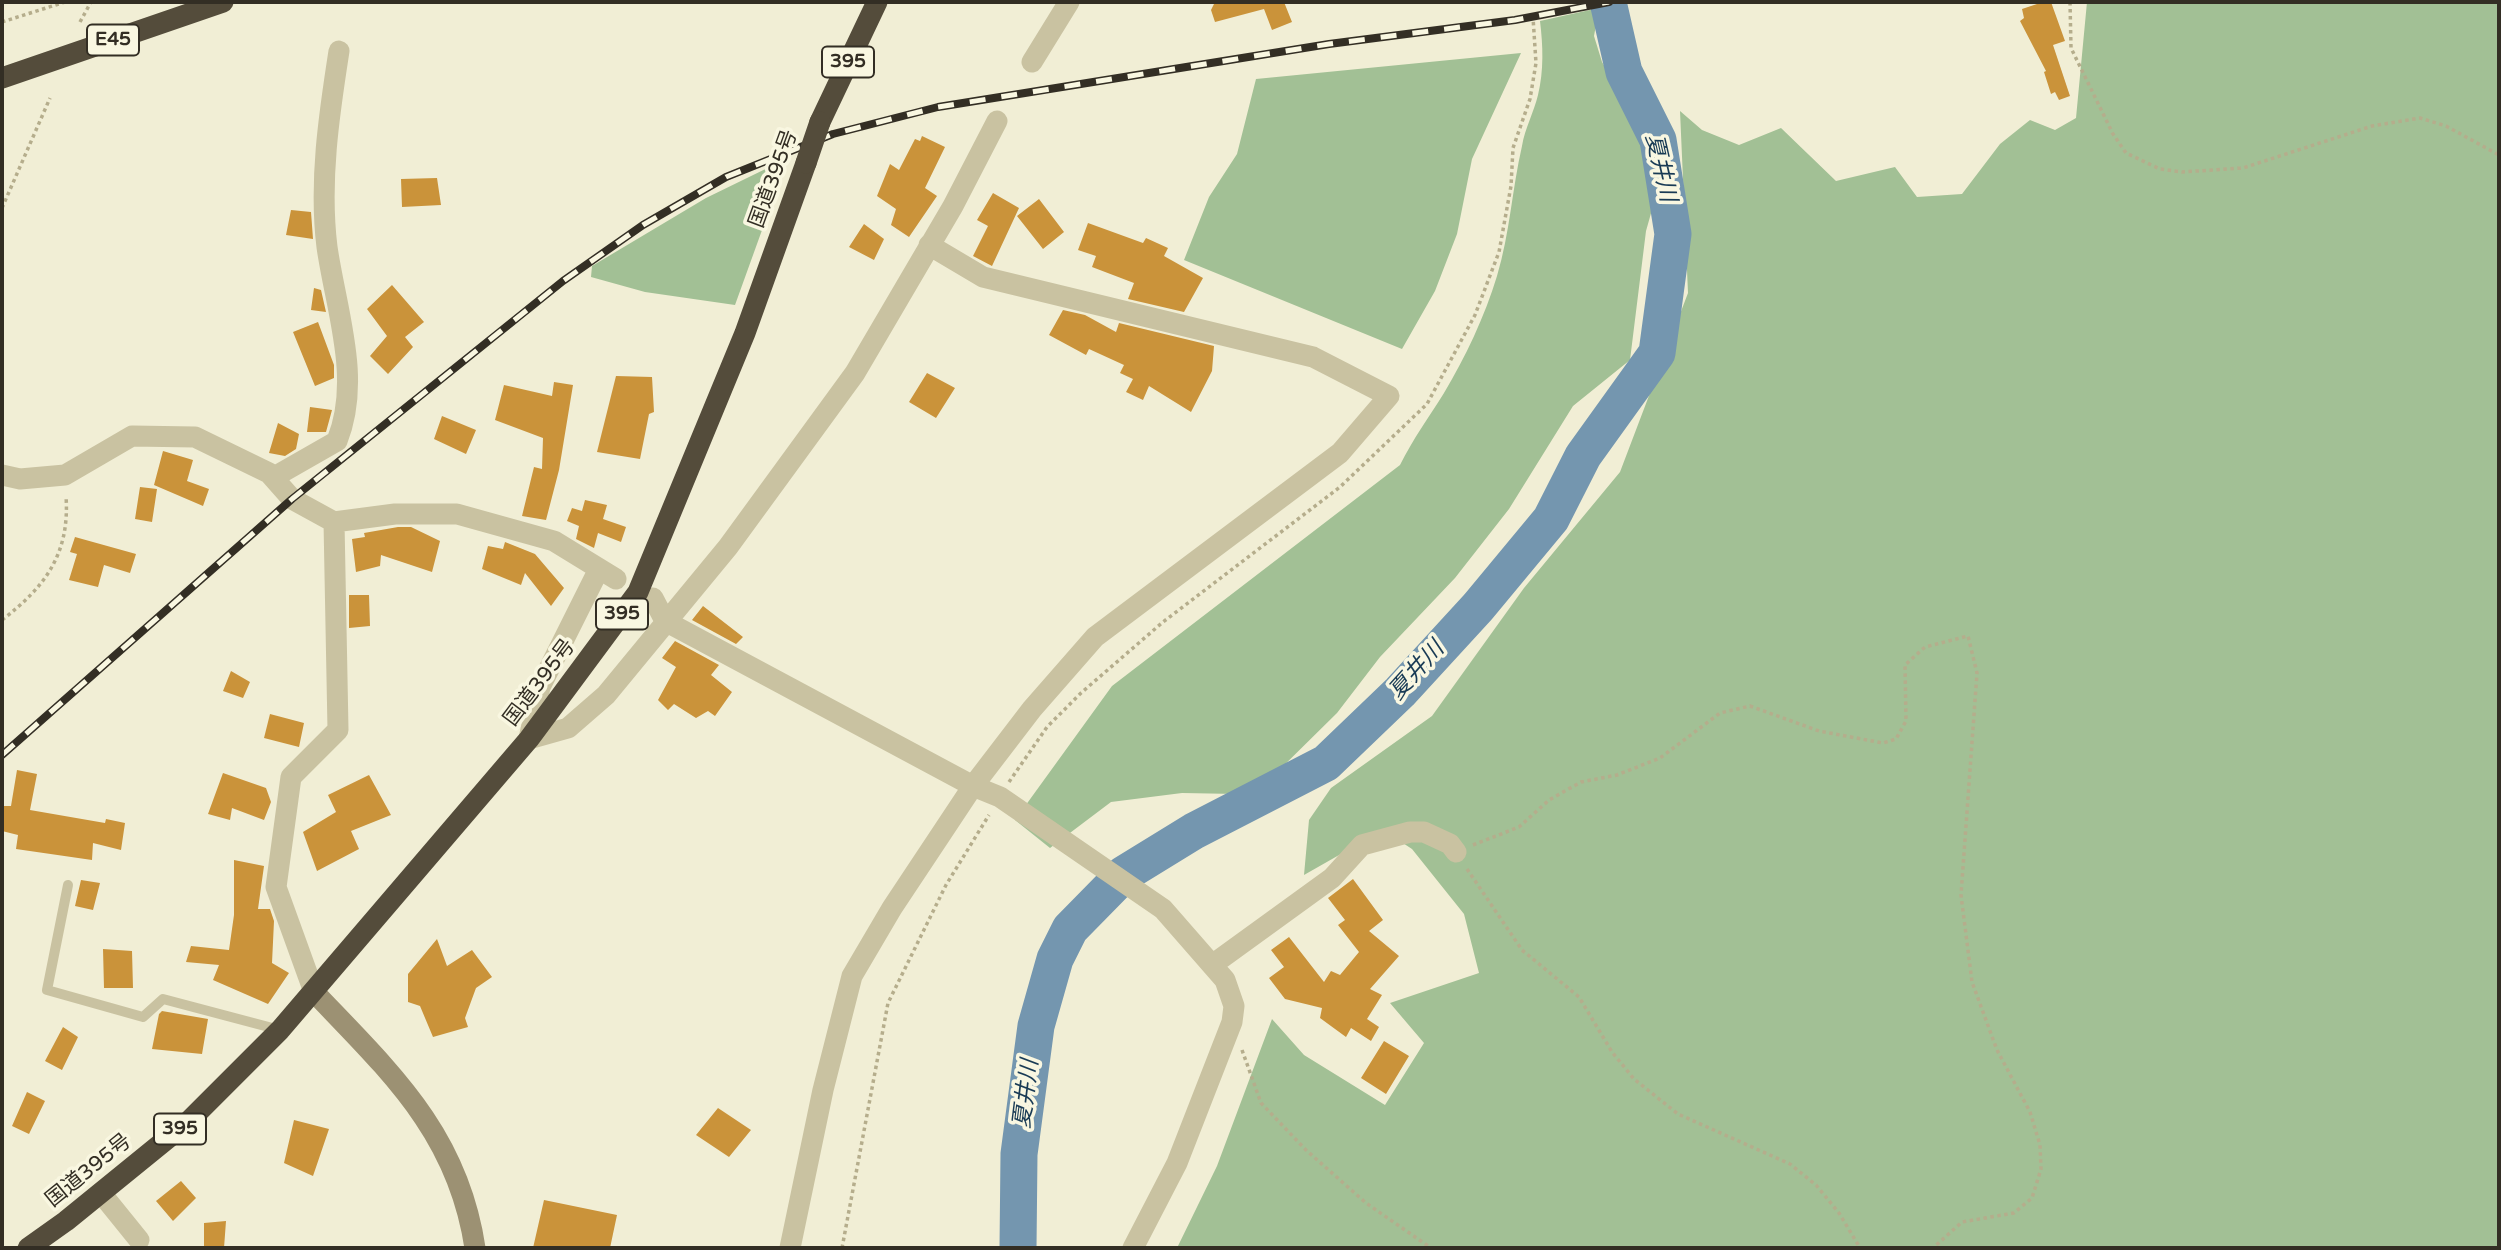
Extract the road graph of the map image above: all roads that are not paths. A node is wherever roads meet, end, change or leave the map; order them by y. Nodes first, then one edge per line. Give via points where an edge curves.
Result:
1 (223, 2) edge
2 (877, 2) edge
3 (1069, 2) edge
4 (339, 51) dead end
5 (1032, 62) dead end
6 (2, 78) edge
7 (996, 121) dead end
8 (929, 245) junction
9 (2, 475) edge
10 (274, 477) junction
11 (334, 522) junction
12 (653, 598) dead end
13 (665, 621) junction
14 (529, 739) junction
15 (973, 786) junction
16 (1456, 852) road end
17 (68, 885) dead end
18 (1205, 958) junction
19 (314, 992) junction
20 (280, 1030) junction
21 (101, 1193) junction
22 (42, 1244) edge
23 (141, 1246) edge
24 (475, 1248) edge
25 (790, 1248) edge
26 (1133, 1248) edge

1 - 6 highway, E45
2 - 14 highway, 国道395号 / 395, bridge via 820,122 745,333 638,592
3 - 5 street
4 - 10 street via 324,184 327,246 348,386 337,441
7 - 8 street
8 - 13 street via 855,373 728,548
8 - 15 street via 983,277 1312,357 1389,396 1340,453 1095,637
9 - 10 street via 19,479 65,475 132,436 195,437
10 - 11 street via 292,499
11 - 14 street via 395,514 457,514 554,541 608,574 540,688
11 - 19 street via 338,730 291,777 276,887
12 - 13 street
13 - 14 street via 606,695 568,728
13 - 15 street
14 - 19 highway, 国道395号 / 395
15 - 18 street via 1000,797 1163,909
15 - 25 street via 852,976
16 - 18 street via 1450,844 1424,832 1362,845 1332,878
17 - 20 lane via 47,990 144,1017 163,999
18 - 26 street via 1225,980 1234,1006 1232,1022 1177,1163
19 - 20 highway, 国道395号 / 395
19 - 24 street via 395,1078 443,1144 461,1190
20 - 21 highway, 国道395号 / 395 via 189,1121
21 - 22 highway, 国道395号 / 395
21 - 23 street

